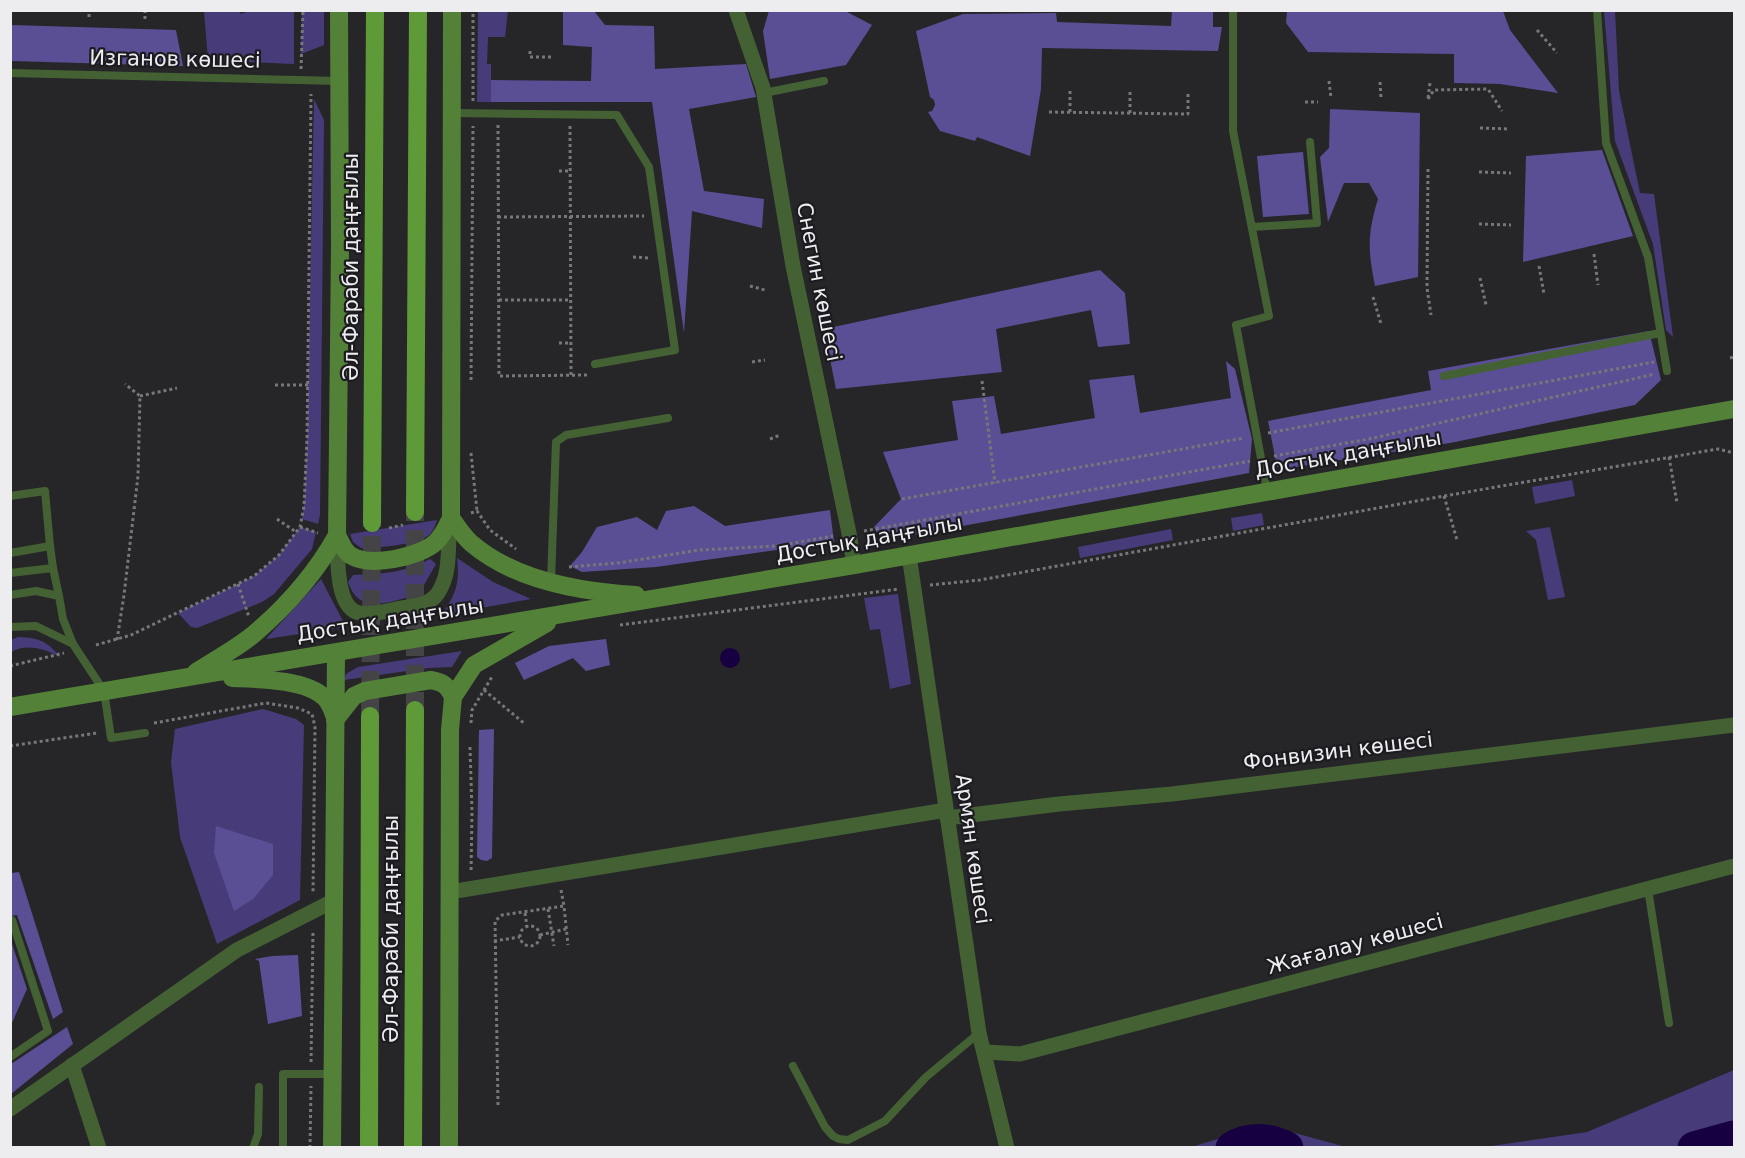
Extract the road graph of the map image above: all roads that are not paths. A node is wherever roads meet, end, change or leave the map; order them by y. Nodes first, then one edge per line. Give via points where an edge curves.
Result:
1 (339, 10) edge
2 (375, 10) edge
3 (418, 10) edge
4 (452, 10) edge
5 (736, 10) edge
6 (1233, 10) edge
7 (1597, 10) edge
8 (10, 73) edge
9 (339, 81) junction
10 (824, 81) dead end
11 (764, 93) junction
12 (452, 113) junction
13 (1310, 142) dead end
14 (1252, 227) junction
15 (1660, 333) junction
16 (595, 364) road end
17 (1667, 371) dead end
18 (1444, 376) dead end
19 (1734, 409) edge
20 (668, 418) dead end
21 (1268, 491) junction
22 (10, 496) edge
23 (459, 516) junction
24 (410, 519) tunnel mouth
25 (377, 526) tunnel mouth
26 (337, 535) junction
27 (50, 546) junction
28 (10, 553) edge
29 (909, 555) junction
30 (854, 565) junction
31 (53, 568) junction
32 (10, 573) edge
33 (551, 575) junction
34 (10, 595) edge
35 (59, 596) junction
36 (671, 596) junction
37 (565, 614) junction
38 (10, 627) edge
39 (73, 644) junction
40 (336, 653) junction
41 (190, 677) junction
42 (104, 691) junction
43 (453, 698) junction
44 (10, 707) edge
45 (414, 710) tunnel mouth
46 (370, 716) tunnel mouth
47 (335, 720) junction
48 (1734, 725) edge
49 (145, 729) road end
50 (946, 814) junction
51 (1734, 866) edge
52 (1648, 889) junction
53 (450, 892) junction
54 (334, 900) junction
55 (12, 920) dead end
56 (1669, 1023) dead end
57 (979, 1033) junction
58 (985, 1053) junction
59 (10, 1057) edge
60 (72, 1065) junction
61 (793, 1066) dead end
62 (332, 1074) junction
63 (259, 1087) dead end
64 (10, 1109) edge
65 (99, 1148) edge
66 (253, 1148) edge
67 (284, 1148) edge
68 (332, 1148) edge
69 (369, 1148) edge
70 (414, 1148) edge
71 (449, 1148) edge
72 (1007, 1148) edge

1 - 9 main road
2 - 25 main road, Әл-Фараби даңғылы
3 - 24 main road
4 - 12 main road
5 - 11 street, Снегин көшесі
6 - 14 lane via 1233,130
7 - 15 lane via 1606,142 1648,257
8 - 9 lane, Изганов көшесі
9 - 26 main road
10 - 11 lane
11 - 30 street, Снегин көшесі via 793,267
12 - 16 lane via 617,116 649,167 675,350
12 - 23 main road
13 - 14 lane via 1317,223
14 - 21 lane via 1269,316 1236,325
15 - 17 lane
15 - 18 lane
19 - 21 main road, Достық даңғылы
20 - 33 lane via 566,435 556,442
21 - 29 main road, Достық даңғылы
22 - 27 lane via 45,491
23 - 26 main road via 431,546 392,559 355,557 345,550
23 - 26 street via 445,577 438,593 422,605 368,613 350,607 338,567
23 - 33 main road via 469,542 482,551 511,567
26 - 41 main road via 314,573 260,628
27 - 28 lane
27 - 31 lane
29 - 30 main road, Достық даңғылы
29 - 50 street, Армян көшесі
30 - 36 main road, Достық даңғылы
31 - 32 lane
31 - 35 lane
33 - 36 main road via 612,593
34 - 35 lane via 36,591
35 - 39 lane
36 - 37 main road, Достық даңғылы
37 - 40 main road, Достық даңғылы
37 - 43 main road via 474,665
38 - 39 lane via 36,626
39 - 42 lane
40 - 41 main road, Достық даңғылы
40 - 47 main road
41 - 42 main road, Достық даңғылы
41 - 47 main road via 261,679 301,685 326,699
42 - 44 main road, Достық даңғылы
42 - 49 lane via 111,738
43 - 47 main road via 449,688 430,680 365,691 354,696
43 - 53 main road
45 - 70 main road, Әл-Фараби даңғылы
46 - 69 main road, Әл-Фараби даңғылы
47 - 54 main road
48 - 50 street, Фонвизин көшесі via 1172,794
50 - 53 street, Фонвизин көшесі
50 - 57 street, Армян көшесі
51 - 52 street, Жағалау көшесі
52 - 56 lane
52 - 58 street, Жағалау көшесі via 1020,1054
53 - 71 main road
54 - 60 street via 237,950
54 - 62 main road
55 - 59 lane via 48,1031
57 - 58 street, Армян көшесі
57 - 61 lane via 926,1077 885,1121 848,1140 833,1136 825,1128
58 - 72 street, Армян көшесі
60 - 64 street
60 - 65 street
62 - 67 lane via 283,1074
62 - 68 main road
63 - 66 lane via 258,1134

